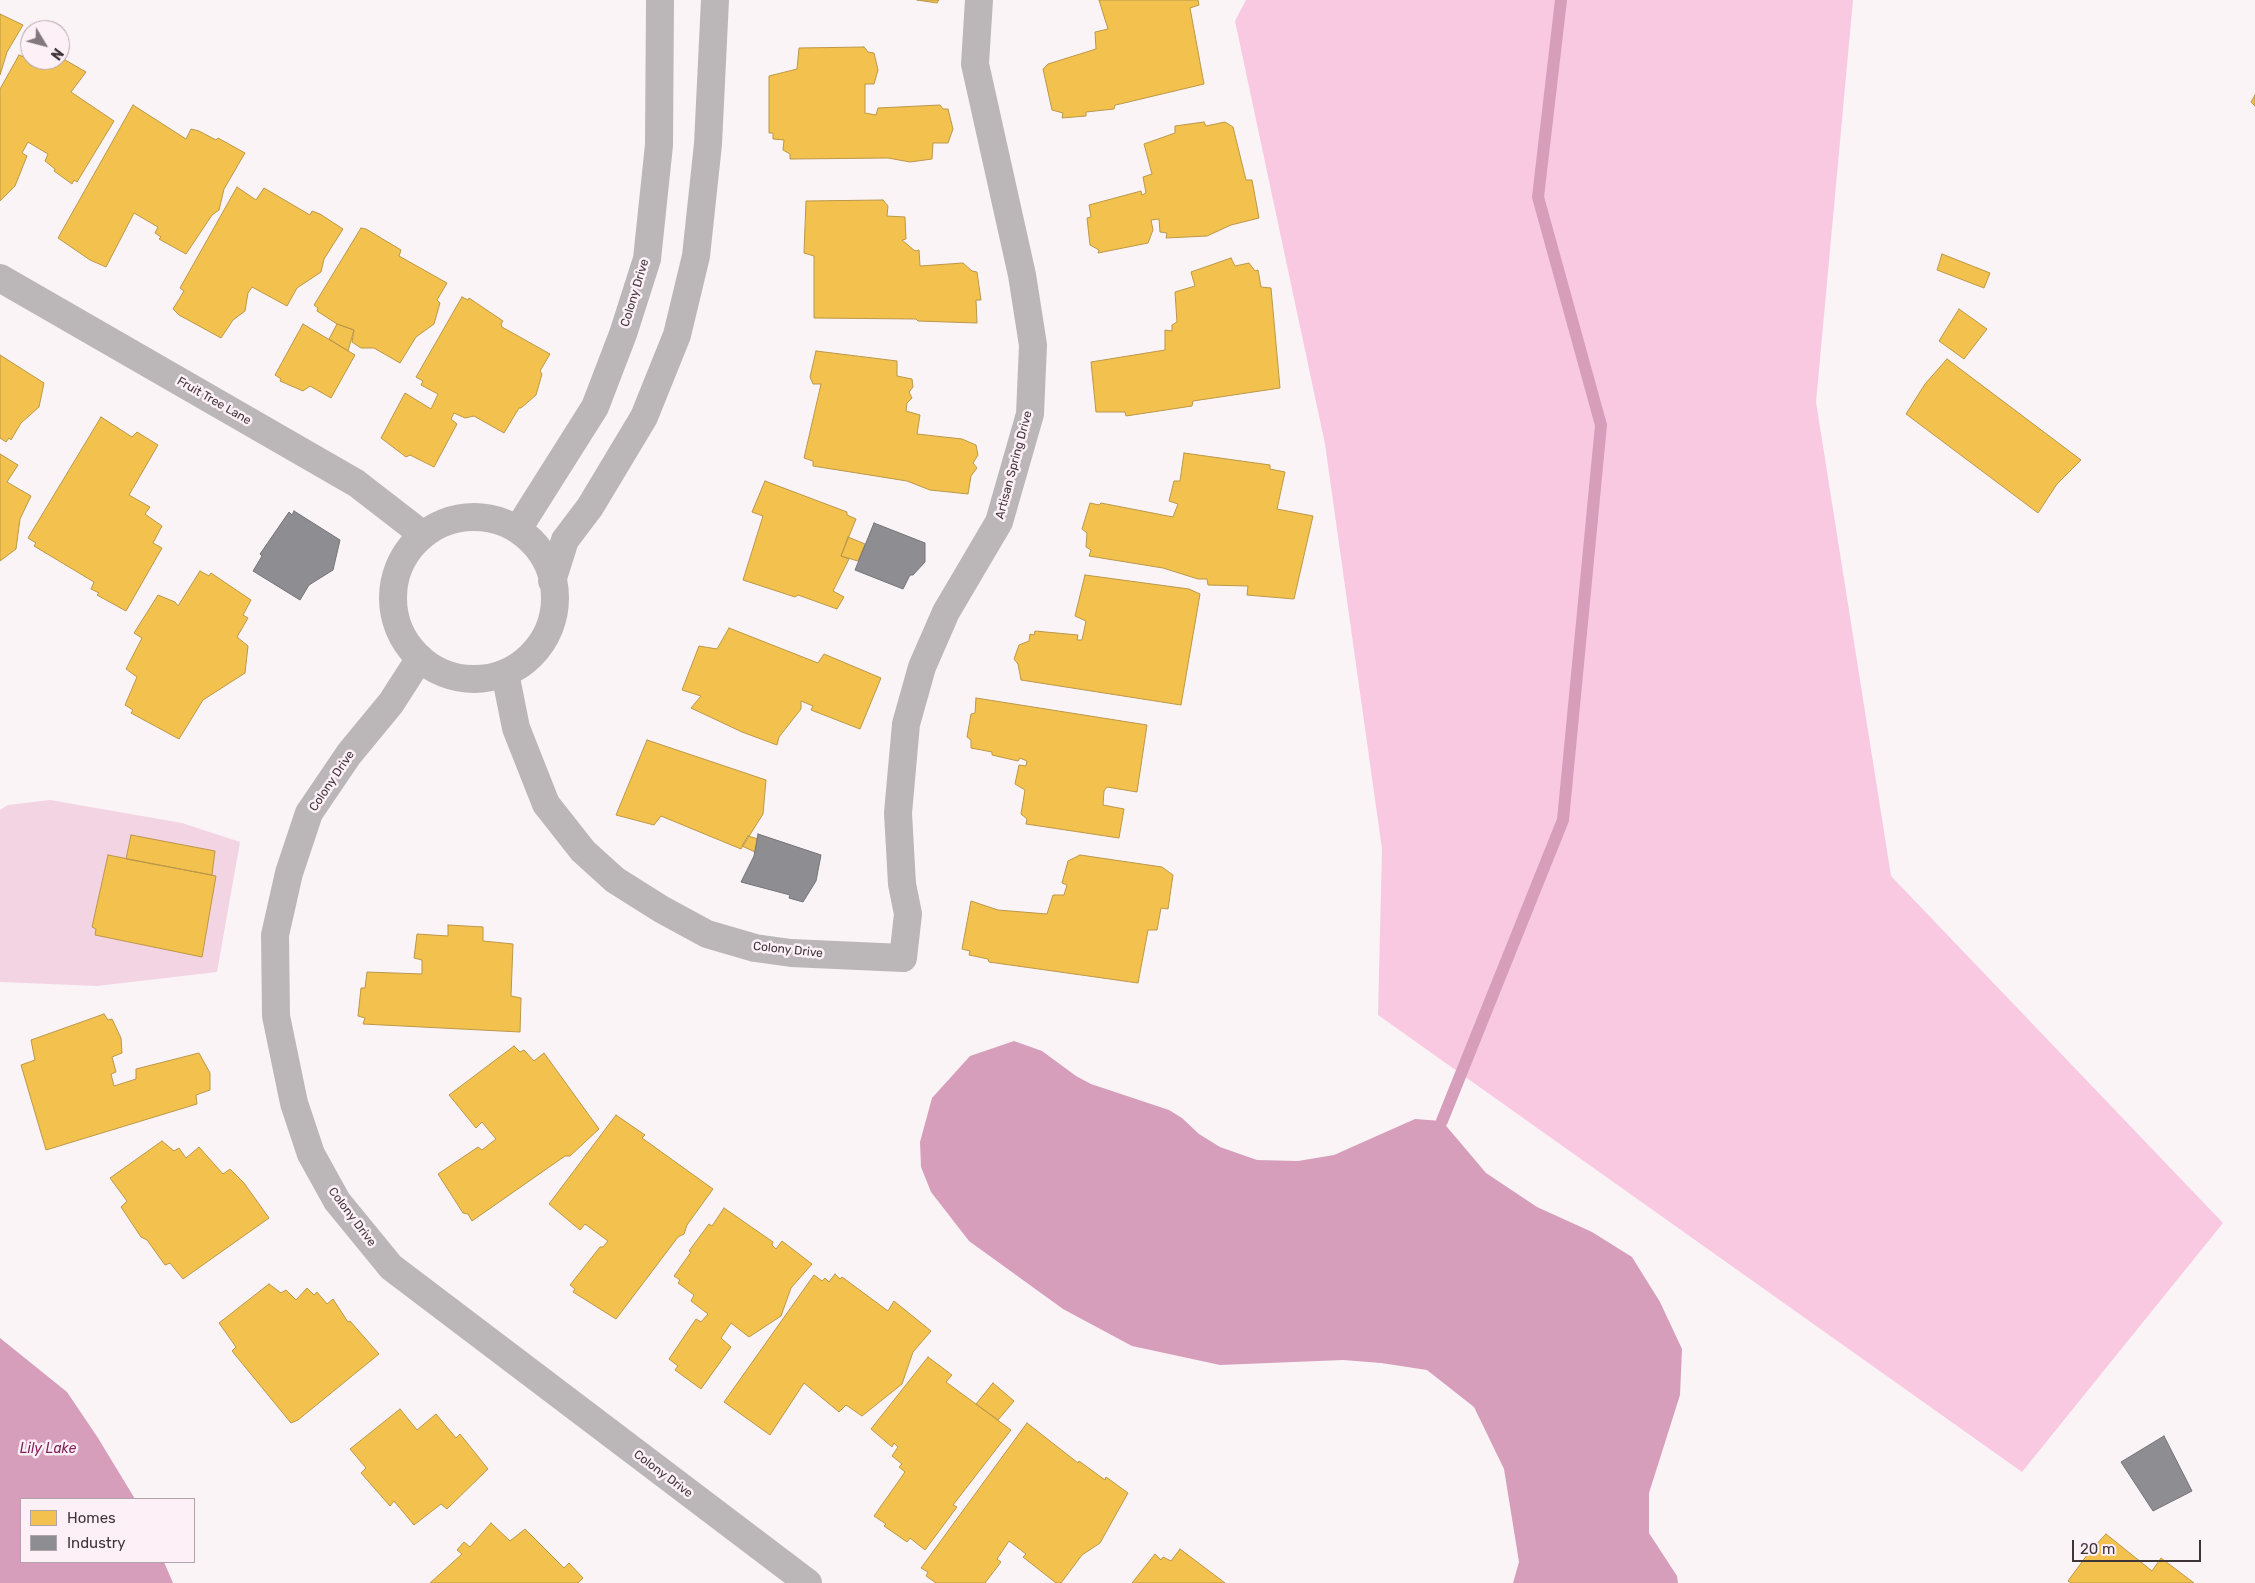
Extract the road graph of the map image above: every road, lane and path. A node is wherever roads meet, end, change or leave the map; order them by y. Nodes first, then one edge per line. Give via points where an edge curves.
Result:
1 (660, 0) edge
2 (715, 0) edge
3 (978, 0) edge
4 (0, 278) edge
5 (518, 529) junction
6 (422, 534) junction
7 (552, 581) junction
8 (420, 658) junction
9 (505, 673) junction
10 (908, 914) joint
11 (808, 1583) edge

1 - 5 street, Colony Drive via 659,145 646,260 623,334 595,407
2 - 7 street via 708,144 696,256 677,335 644,416 590,507 565,540
3 - 10 street, Artisan Spring Drive via 975,64 1022,276 1033,345 1030,414 999,522 946,612 922,667 906,724 898,814 902,884
4 - 6 street, Fruit Tree Lane via 356,483
5 - 6 street via 494,519 470,517 444,522
5 - 7 street via 536,546 550,568
6 - 8 street via 405,554 394,579 392,606 399,632
7 - 9 street via 555,593 553,617 543,641 527,660
8 - 9 street via 433,669 456,678 481,679
8 - 11 street, Colony Drive via 392,703 349,754 309,813 289,873 277,926 276,1016 294,1103 311,1154 337,1201 392,1267
9 - 10 street, Colony Drive via 516,728 546,804 583,851 615,880 660,909 707,934 755,948 903,958

